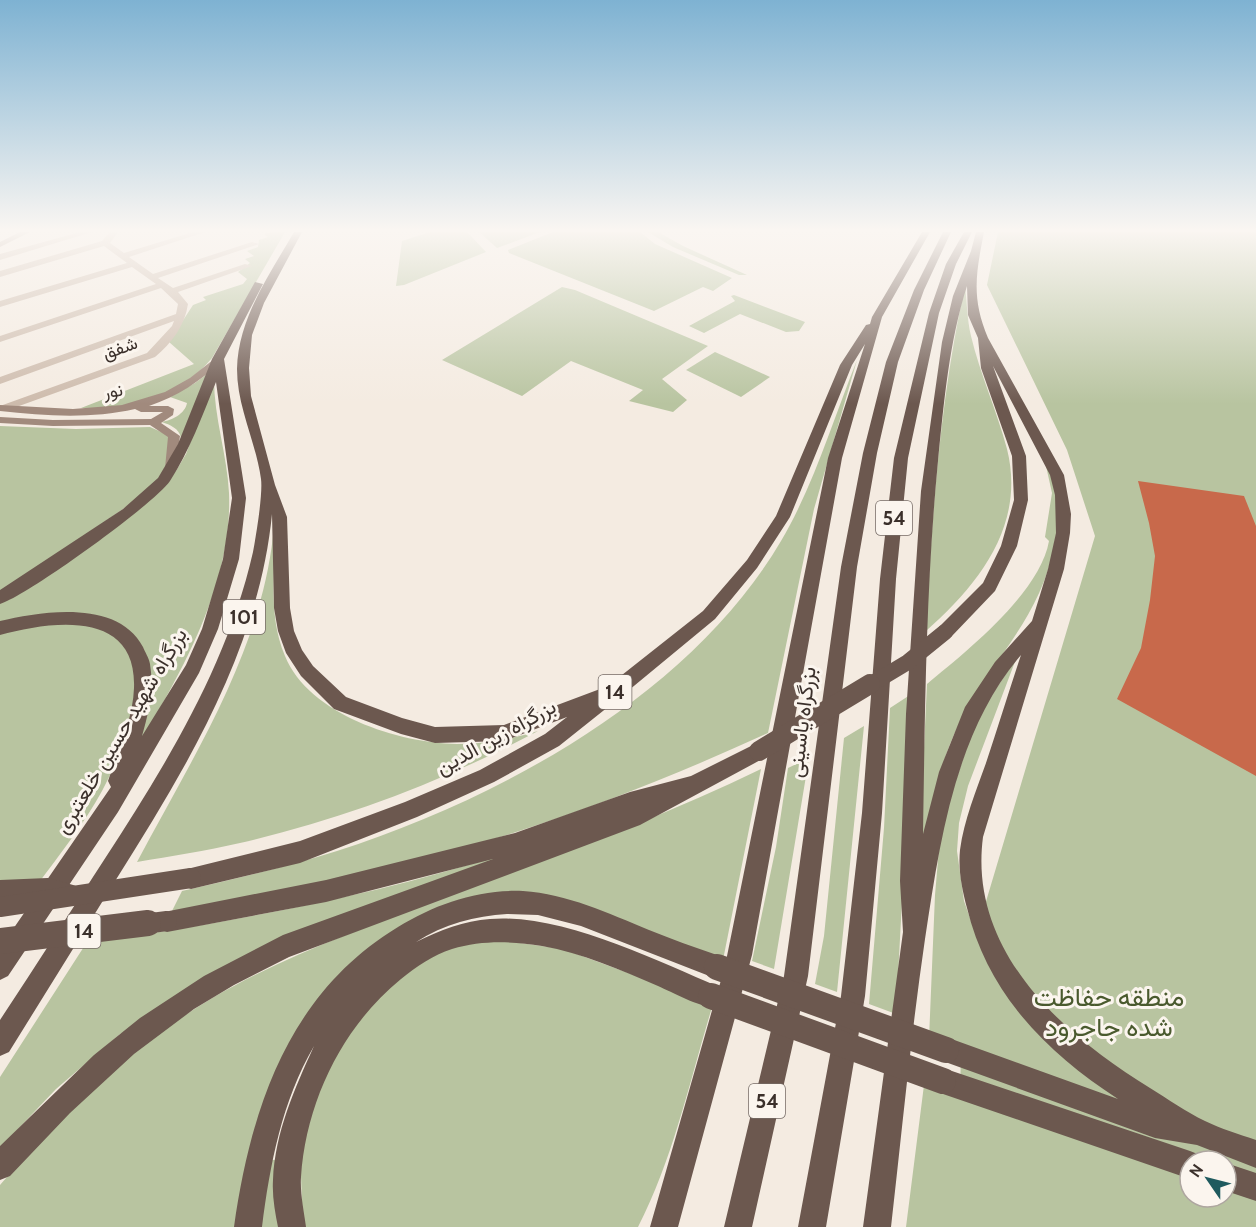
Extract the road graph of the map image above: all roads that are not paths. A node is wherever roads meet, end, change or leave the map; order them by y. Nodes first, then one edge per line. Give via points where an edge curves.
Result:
1 (49, 289) edge
2 (167, 289) joint
3 (254, 289) edge
4 (268, 289) edge
5 (893, 289) edge
6 (920, 289) edge
7 (942, 289) edge
8 (961, 289) edge
9 (972, 289) edge
10 (0, 304) edge
11 (182, 315) junction
12 (877, 316) junction
13 (983, 338) junction
14 (0, 339) edge
15 (218, 359) junction
16 (0, 381) edge
17 (1, 412) edge
18 (94, 412) junction
19 (152, 422) junction
20 (171, 468) junction
21 (268, 482) junction
22 (0, 598) edge
23 (1039, 623) junction
24 (0, 628) edge
25 (617, 690) junction
26 (695, 784) junction
27 (111, 805) junction
28 (0, 890) edge
29 (78, 897) junction
30 (0, 907) edge
31 (914, 930) junction
32 (0, 941) edge
33 (0, 968) edge
34 (0, 1043) edge
35 (1197, 1132) junction
36 (1256, 1154) edge
37 (1178, 1161) edge
38 (0, 1166) edge
39 (1238, 1181) edge
40 (1256, 1187) edge
41 (248, 1227) edge
42 (292, 1227) edge
43 (664, 1227) edge
44 (738, 1227) edge
45 (812, 1227) edge
46 (877, 1227) edge

1 - 10 street
2 - 11 street via 183,304
2 - 14 street
3 - 15 highway
4 - 21 highway, 101 via 247,335 243,368 245,396
5 - 12 highway
6 - 44 highway, بزرگراه یاسینی / 54 via 892,362 849,567 796,976
7 - 45 highway, 54 via 901,458 853,996
8 - 31 highway via 945,356 925,503 911,870
9 - 13 highway, 14 via 973,315
11 - 16 street
11 - 17 street, شفق via 162,346 151,354
12 - 25 highway, بزرگراه زین الدین / 14 via 846,364 783,517 752,564 709,615
12 - 43 highway via 826,497 740,955
13 - 23 highway via 1057,475 1064,496 1062,546
13 - 26 highway, 14, bridge via 987,368 1019,456 1021,500 1009,546 989,587 945,632 908,662 759,751
15 - 18 main road, نور via 191,383 164,396
15 - 20 highway via 185,444
15 - 27 highway, بزرگراه شهید حسین خلعتبری / 101 via 239,498 231,559 210,629 193,668
17 - 18 main road, نور
17 - 19 main road, نور via 53,423
18 - 19 main road via 168,409 164,418
19 - 20 main road via 174,436
20 - 22 highway via 151,494 128,512
21 - 25 highway via 280,517 286,631 294,653 307,671 340,703 435,735 504,733
21 - 34 highway, 101 via 253,590 237,637 205,706 163,787
23 - 31 highway via 998,670 972,713 939,808
23 - 35 highway via 976,821 970,865 978,918 992,955 1046,1026 1100,1071
24 - 27 highway via 59,616 89,619 122,634 136,649 143,688
25 - 29 highway, بزرگراه زین الدین / 14, bridge via 552,740 488,776 300,852 191,878
26 - 32 highway, 14, bridge via 630,802 515,843 326,891 167,921
26 - 38 highway via 633,818 248,964 138,1034 98,1067
27 - 33 highway, بزرگراه شهید حسین خلعتبری / 101
28 - 29 highway, bridge via 48,888
29 - 30 highway, 14, bridge
31 - 46 highway
35 - 36 highway
35 - 41 highway, bridge via 1155,1125 606,924 538,904 497,904 464,908 400,936 369,959 331,998 292,1058 267,1121
37 - 42 highway, bridge via 943,1081 592,950 520,931 489,930 456,936 421,951 397,966 344,1019 306,1094 294,1137 287,1178
39 - 40 highway

